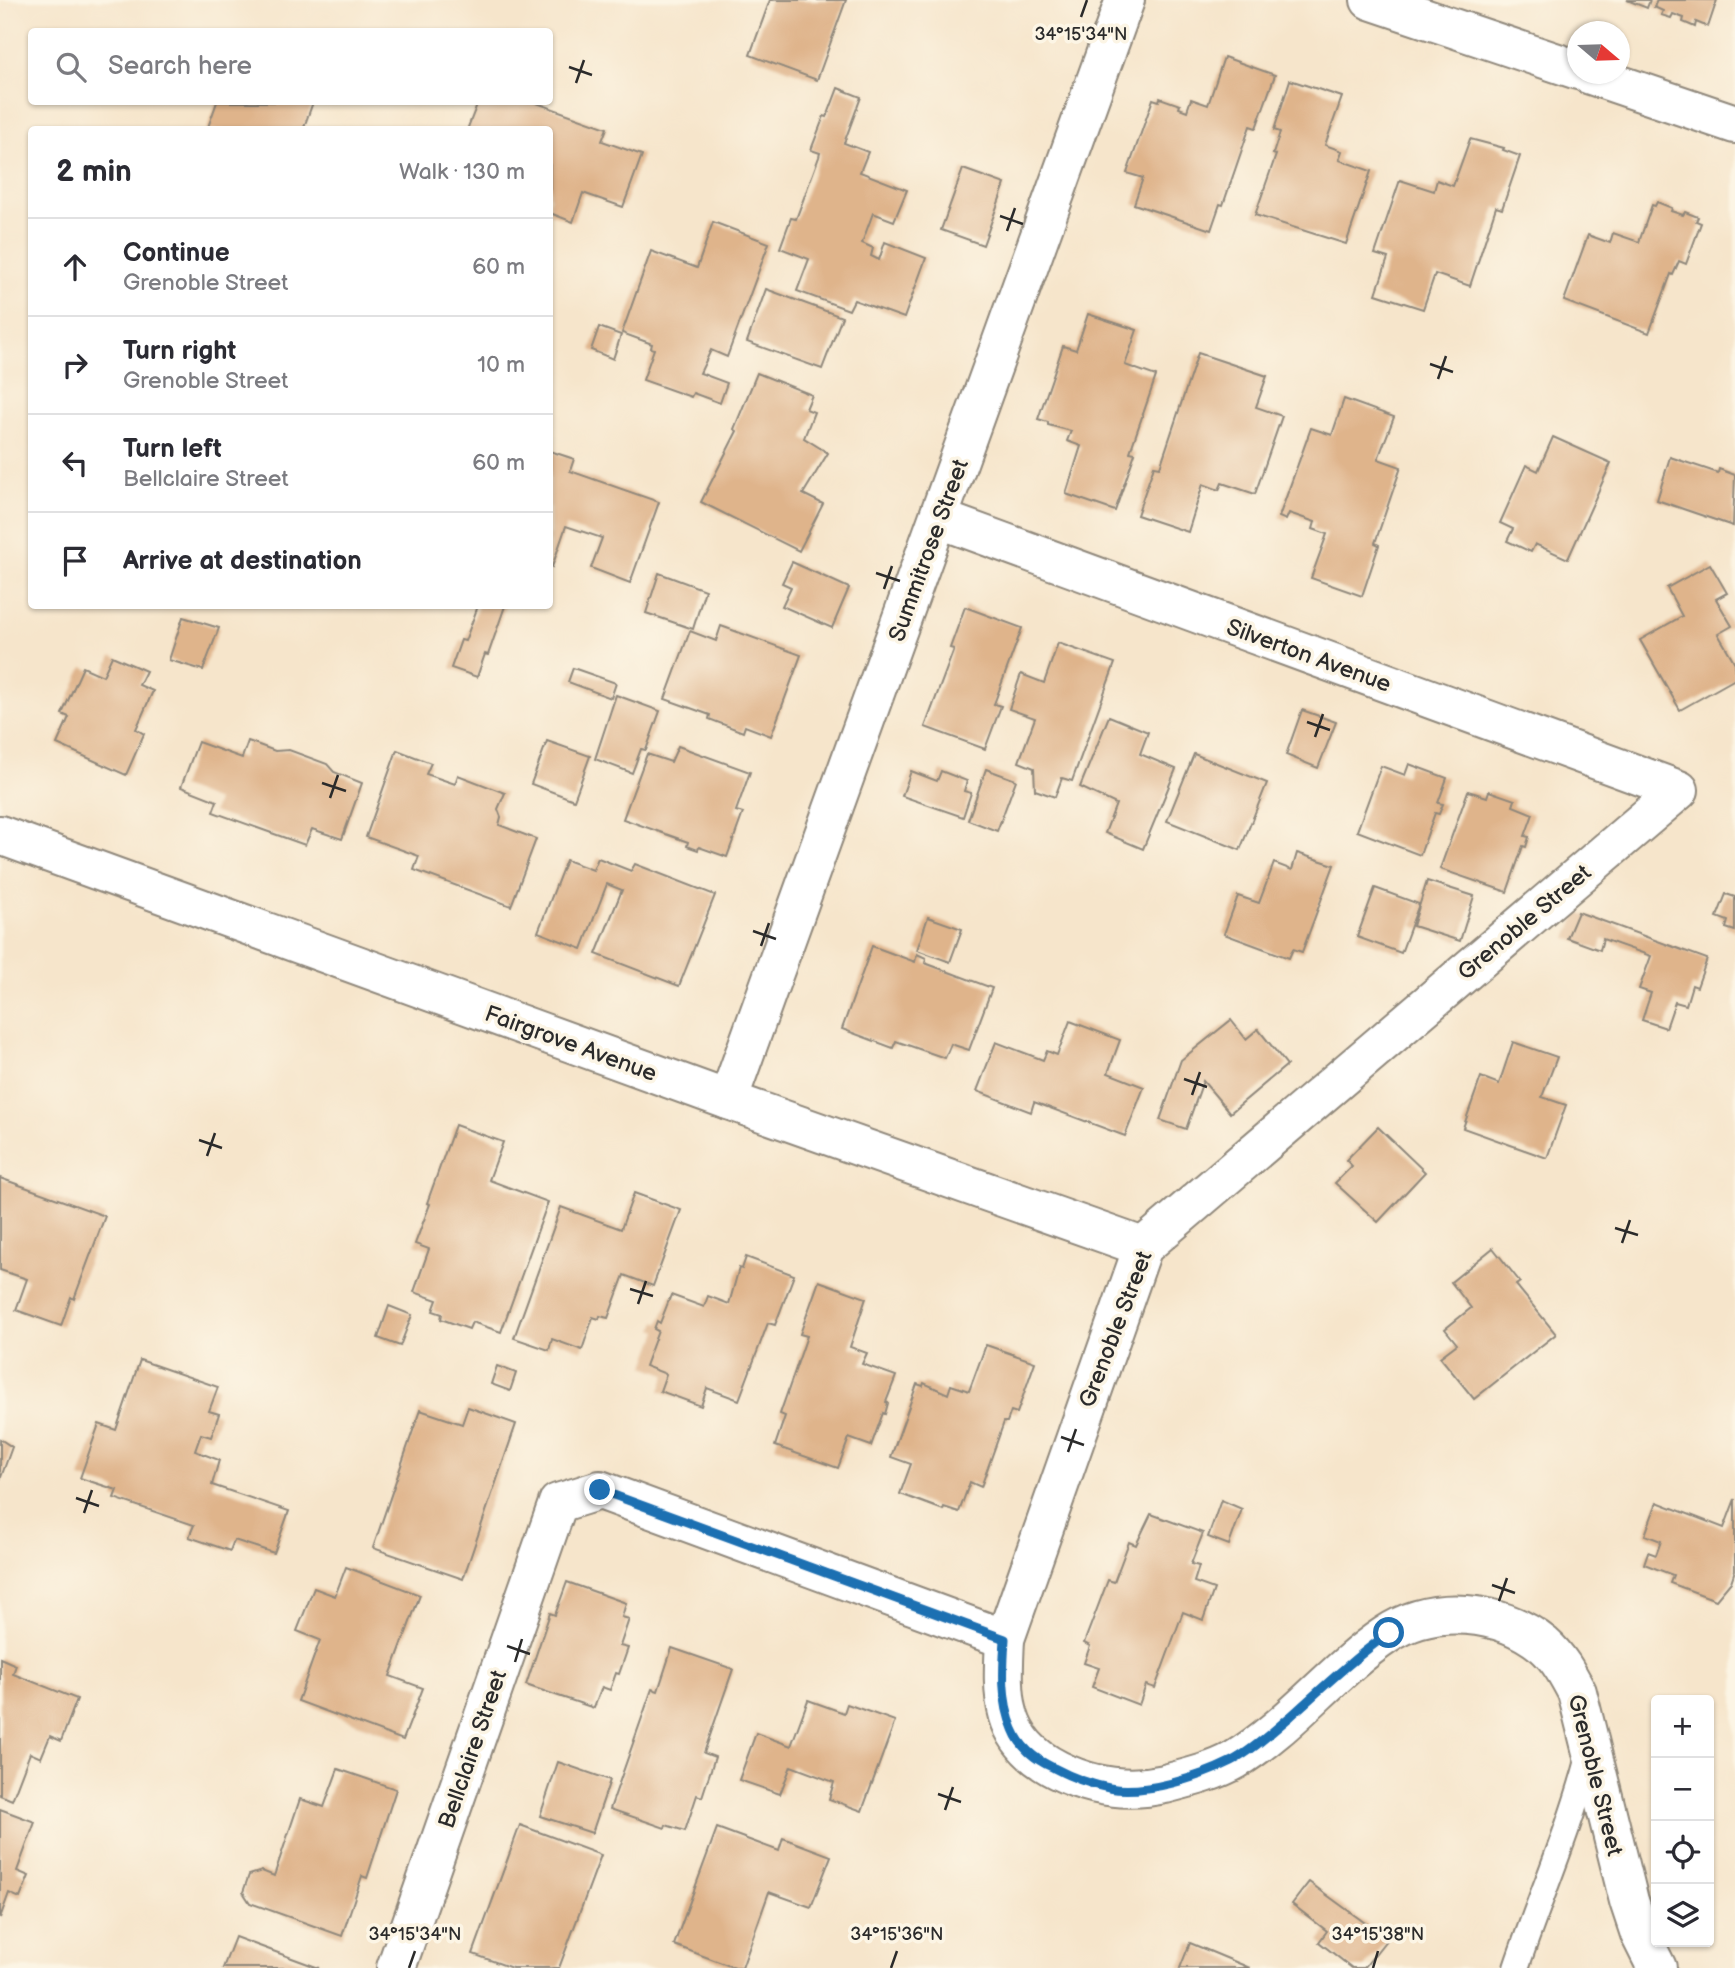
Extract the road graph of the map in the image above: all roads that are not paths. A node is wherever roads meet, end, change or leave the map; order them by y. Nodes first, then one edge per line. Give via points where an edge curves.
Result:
1 (1125, 0) edge
2 (1370, 0) edge
3 (1567, 67) edge
4 (1617, 84) edge
5 (1735, 124) edge
6 (940, 519) junction
7 (1679, 790) joint
8 (0, 835) edge
9 (729, 1100) junction
10 (1143, 1247) junction
11 (1005, 1639) junction
12 (1591, 1750) junction
13 (396, 1968) edge
14 (1516, 1968) edge
15 (1657, 1968) edge

1 - 6 street, Summitrose Street
2 - 3 street
4 - 5 street
6 - 7 street, Silverton Avenue
6 - 9 street, Summitrose Street
7 - 10 street, Grenoble Street
8 - 9 street, Fairgrove Avenue
9 - 10 street, Fairgrove Avenue
10 - 11 street, Grenoble Street
11 - 12 street, Grenoble Street via 1004,1699 1022,1745 1073,1778 1111,1788 1150,1787 1191,1778 1234,1760 1389,1633 1440,1615 1495,1619 1523,1630 1545,1646 1565,1668 1577,1692
11 - 13 street, Bellclaire Street via 600,1490 558,1503
12 - 14 lane via 1575,1810
12 - 15 street, Grenoble Street via 1629,1901

